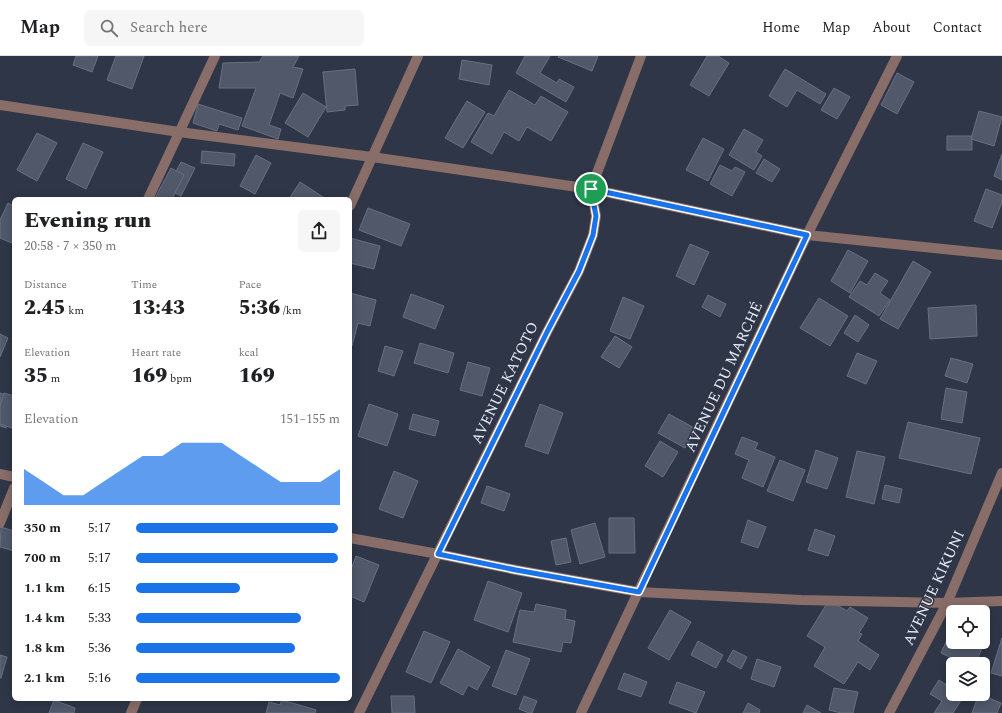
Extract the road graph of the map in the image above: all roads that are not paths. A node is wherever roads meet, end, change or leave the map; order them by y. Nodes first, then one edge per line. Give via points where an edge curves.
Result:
1 (215, 56) edge
2 (418, 56) edge
3 (641, 56) edge
4 (897, 56) edge
5 (0, 105) edge
6 (180, 132) junction
7 (372, 157) junction
8 (591, 189) junction
9 (149, 197) edge
10 (352, 202) edge
11 (807, 235) junction
12 (1002, 255) edge
13 (1002, 473) edge
14 (0, 474) edge
15 (12, 477) edge
16 (12, 493) edge
17 (0, 524) edge
18 (352, 538) edge
19 (438, 554) junction
20 (639, 592) junction
21 (1002, 601) edge
22 (947, 603) junction
23 (136, 701) edge
24 (131, 713) edge
25 (359, 713) edge
26 (580, 713) edge
27 (889, 713) edge

1 - 6 street
2 - 7 street
3 - 8 street
4 - 11 street, AVENUE DU MARCHÉ
5 - 6 street
6 - 7 street
6 - 9 street
7 - 8 street
7 - 10 street
8 - 11 street
8 - 19 street, AVENUE KATOTO via 596,216 593,235 579,271
11 - 12 street
11 - 20 street, AVENUE DU MARCHÉ
13 - 22 street, AVENUE KIKUNI
14 - 15 street
16 - 17 street
18 - 19 street
19 - 20 street
19 - 25 street, AVENUE KATOTO
20 - 22 street via 801,600
20 - 26 street, AVENUE DU MARCHÉ
21 - 22 street
22 - 27 street, AVENUE KIKUNI
23 - 24 street

